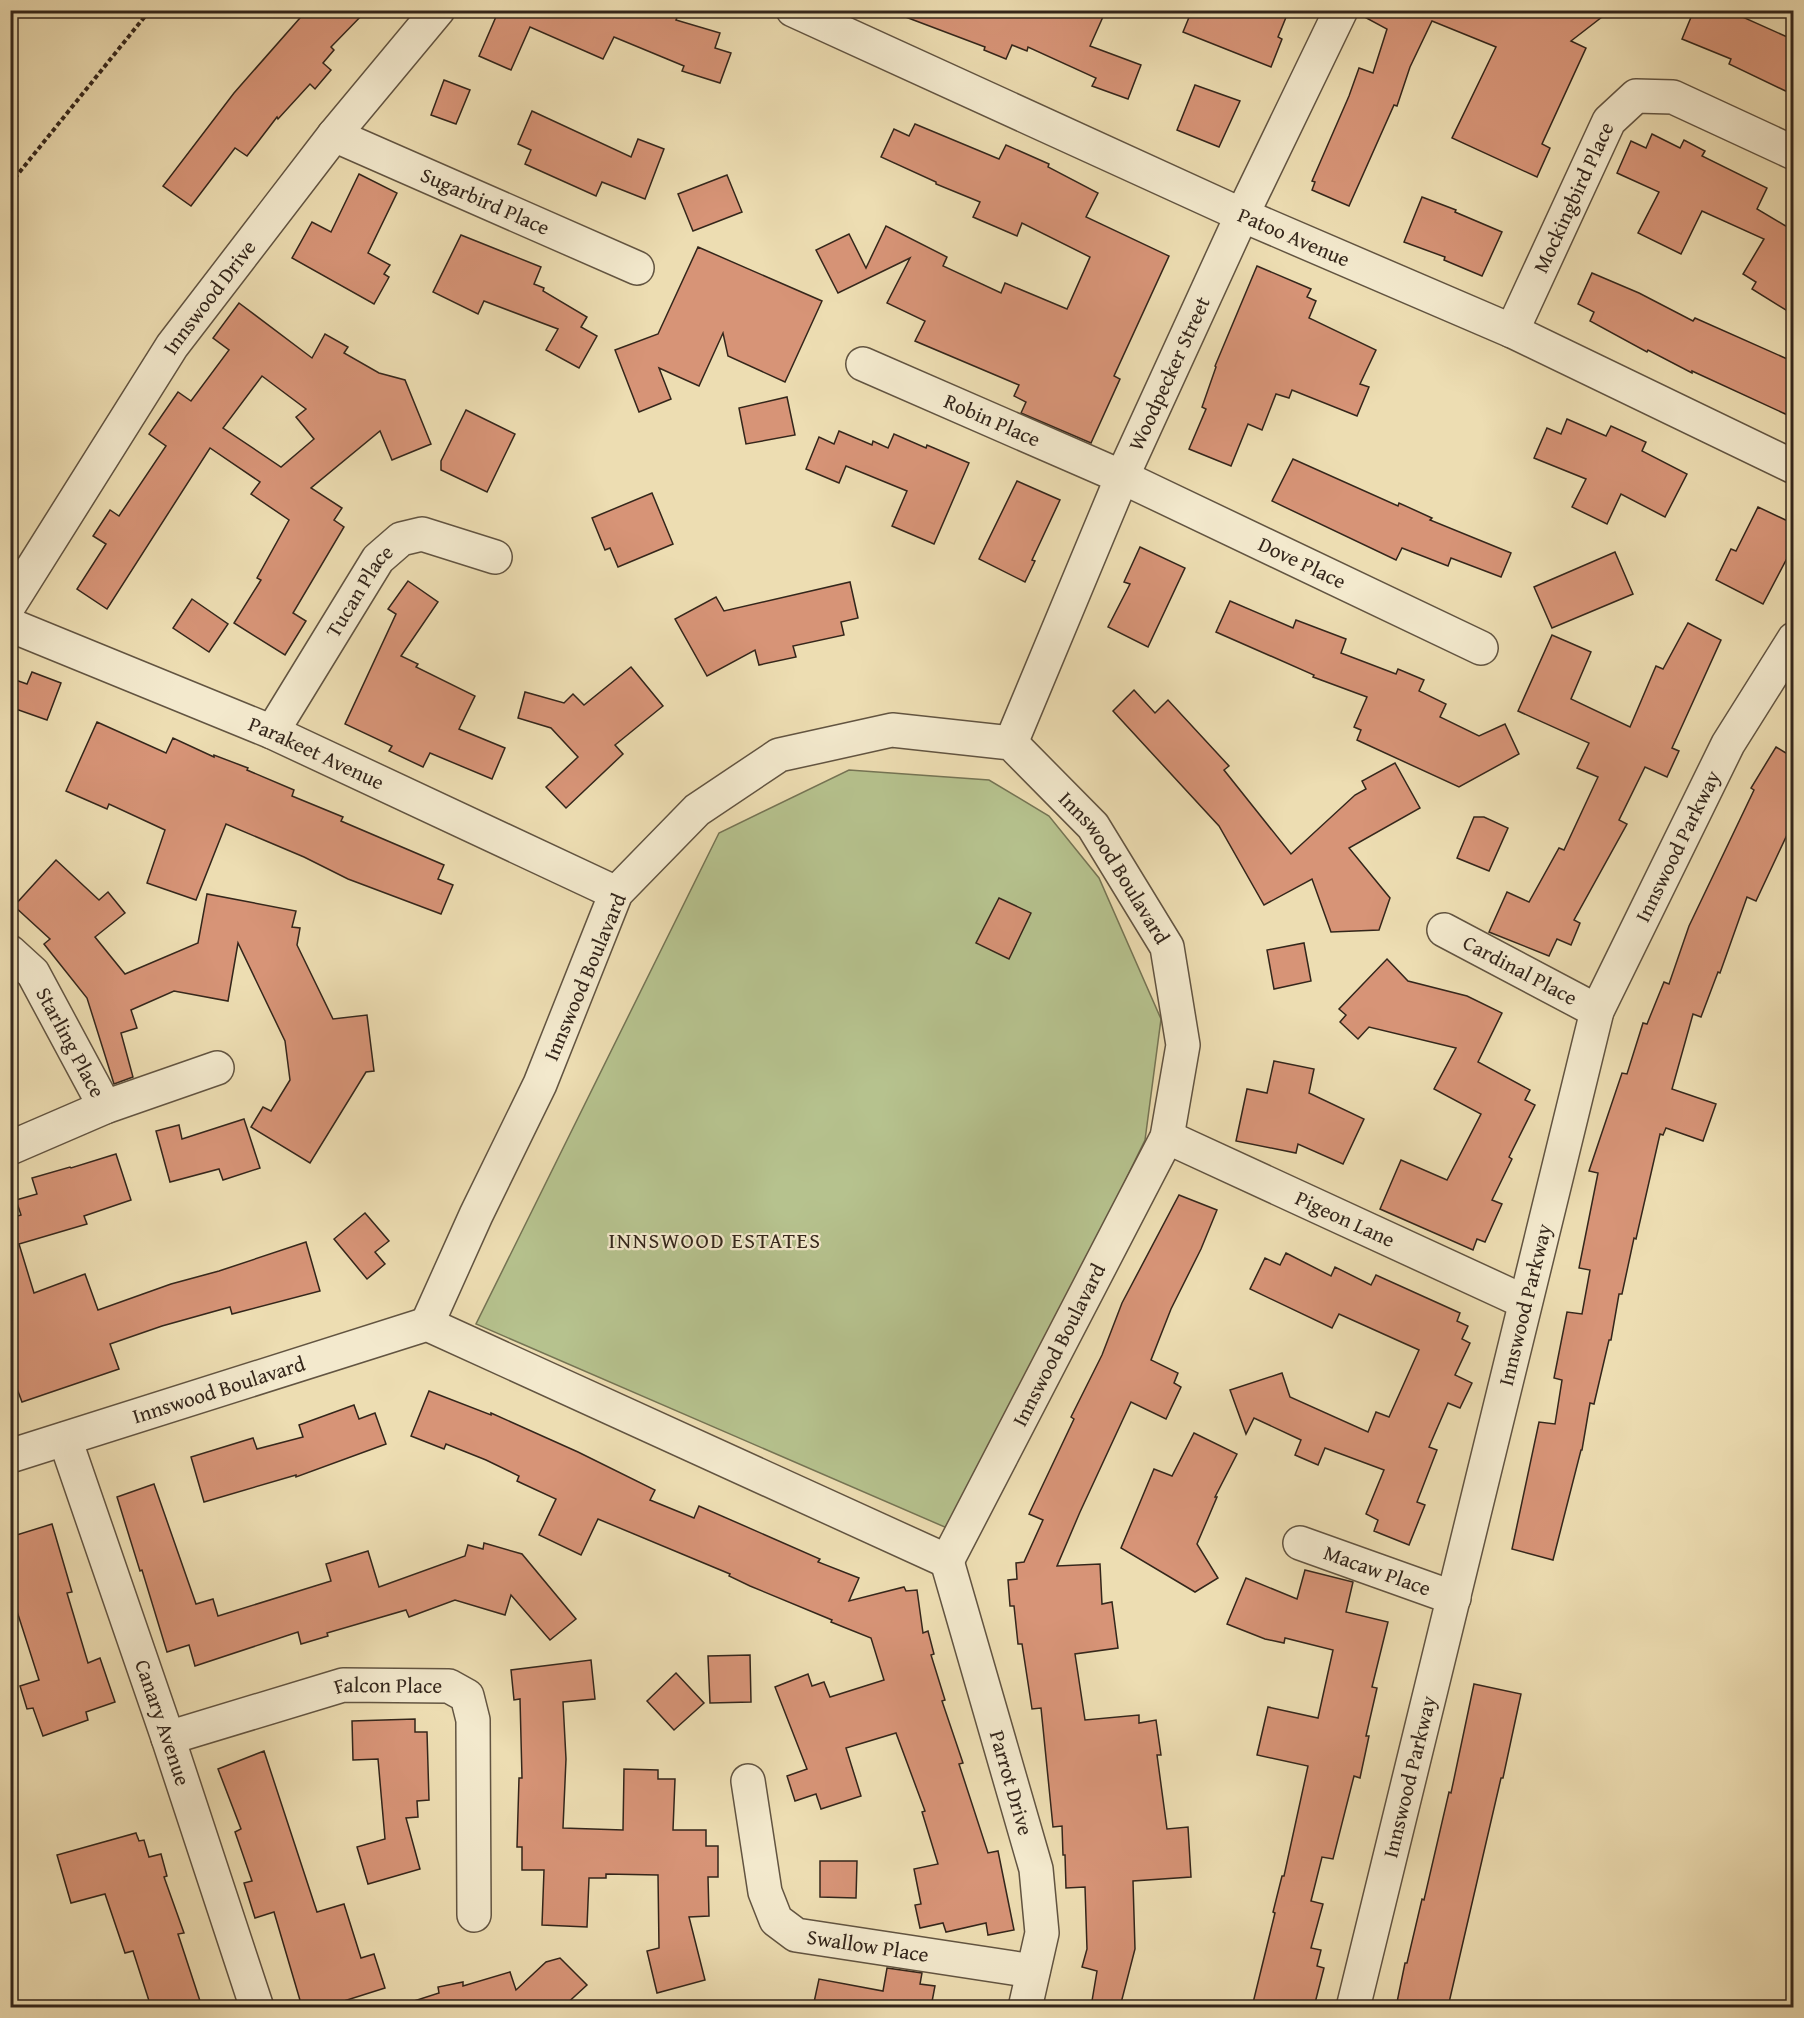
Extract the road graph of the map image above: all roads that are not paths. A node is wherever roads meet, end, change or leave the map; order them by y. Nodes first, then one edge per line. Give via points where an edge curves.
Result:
1 (438, 10) edge
2 (793, 10) edge
3 (1341, 10) edge
4 (842, 21) edge
5 (334, 135) junction
6 (1794, 153) edge
7 (1242, 215) junction
8 (637, 268) dead end
9 (1512, 331) junction
10 (863, 364) dead end
11 (1794, 467) edge
12 (1122, 477) junction
13 (495, 557) dead end
14 (10, 604) edge
15 (10, 625) edge
16 (1794, 639) edge
17 (1481, 648) dead end
18 (272, 732) junction
19 (1011, 743) junction
20 (616, 893) junction
21 (1443, 930) dead end
22 (10, 952) edge
23 (1597, 1011) junction
24 (217, 1068) dead end
25 (105, 1107) junction
26 (1167, 1137) junction
27 (10, 1148) edge
28 (1525, 1302) junction
29 (427, 1324) junction
30 (65, 1439) junction
31 (10, 1456) edge
32 (1300, 1543) dead end
33 (947, 1561) junction
34 (1454, 1598) junction
35 (168, 1738) junction
36 (748, 1781) dead end
37 (474, 1915) dead end
38 (1033, 1971) junction
39 (257, 2007) edge
40 (1025, 2007) edge
41 (1353, 2007) edge

1 - 5 street, Innswood Drive
2 - 4 street, Patoo Avenue
3 - 7 street, Woodpecker Street
4 - 7 street, Patoo Avenue
5 - 8 street, Sugarbird Place
5 - 14 street, Innswood Drive via 172,346
6 - 9 street, Mockingbird Place via 1673,97 1636,96 1609,121
7 - 9 street, Patoo Avenue
7 - 12 street, Woodpecker Street
9 - 11 street, Patoo Avenue
10 - 12 street, Robin Place
12 - 17 street, Dove Place
12 - 19 street, Woodpecker Street
13 - 18 street, Tucan Place via 422,534 401,540 378,559
15 - 18 street, Parakeet Avenue
16 - 23 street, Innswood Parkway via 1728,744
18 - 20 street, Parakeet Avenue
19 - 20 street, Innswood Boulavard via 891,729 779,755 697,810
19 - 26 street, Innswood Boulavard via 1093,826 1167,947 1183,1045
20 - 29 street, Innswood Boulavard via 540,1084
21 - 23 street, Cardinal Place
22 - 25 street, Starling Place via 33,973
23 - 28 street, Innswood Parkway
24 - 25 street
25 - 27 street
26 - 28 street, Pigeon Lane
26 - 33 street, Innswood Boulavard
28 - 34 street, Innswood Parkway
29 - 30 street, Innswood Boulavard
29 - 33 street
30 - 31 street, Innswood Boulavard
30 - 35 street, Canary Avenue
32 - 34 street, Macaw Place
33 - 38 street, Parrot Drive via 1036,1869 1042,1933
34 - 41 street, Innswood Parkway
35 - 37 street, Falcon Place via 342,1685 449,1686 467,1696 473,1720
35 - 39 street, Canary Avenue
36 - 38 street, Swallow Place via 765,1892 776,1920 796,1935
38 - 40 street, Parrot Drive

